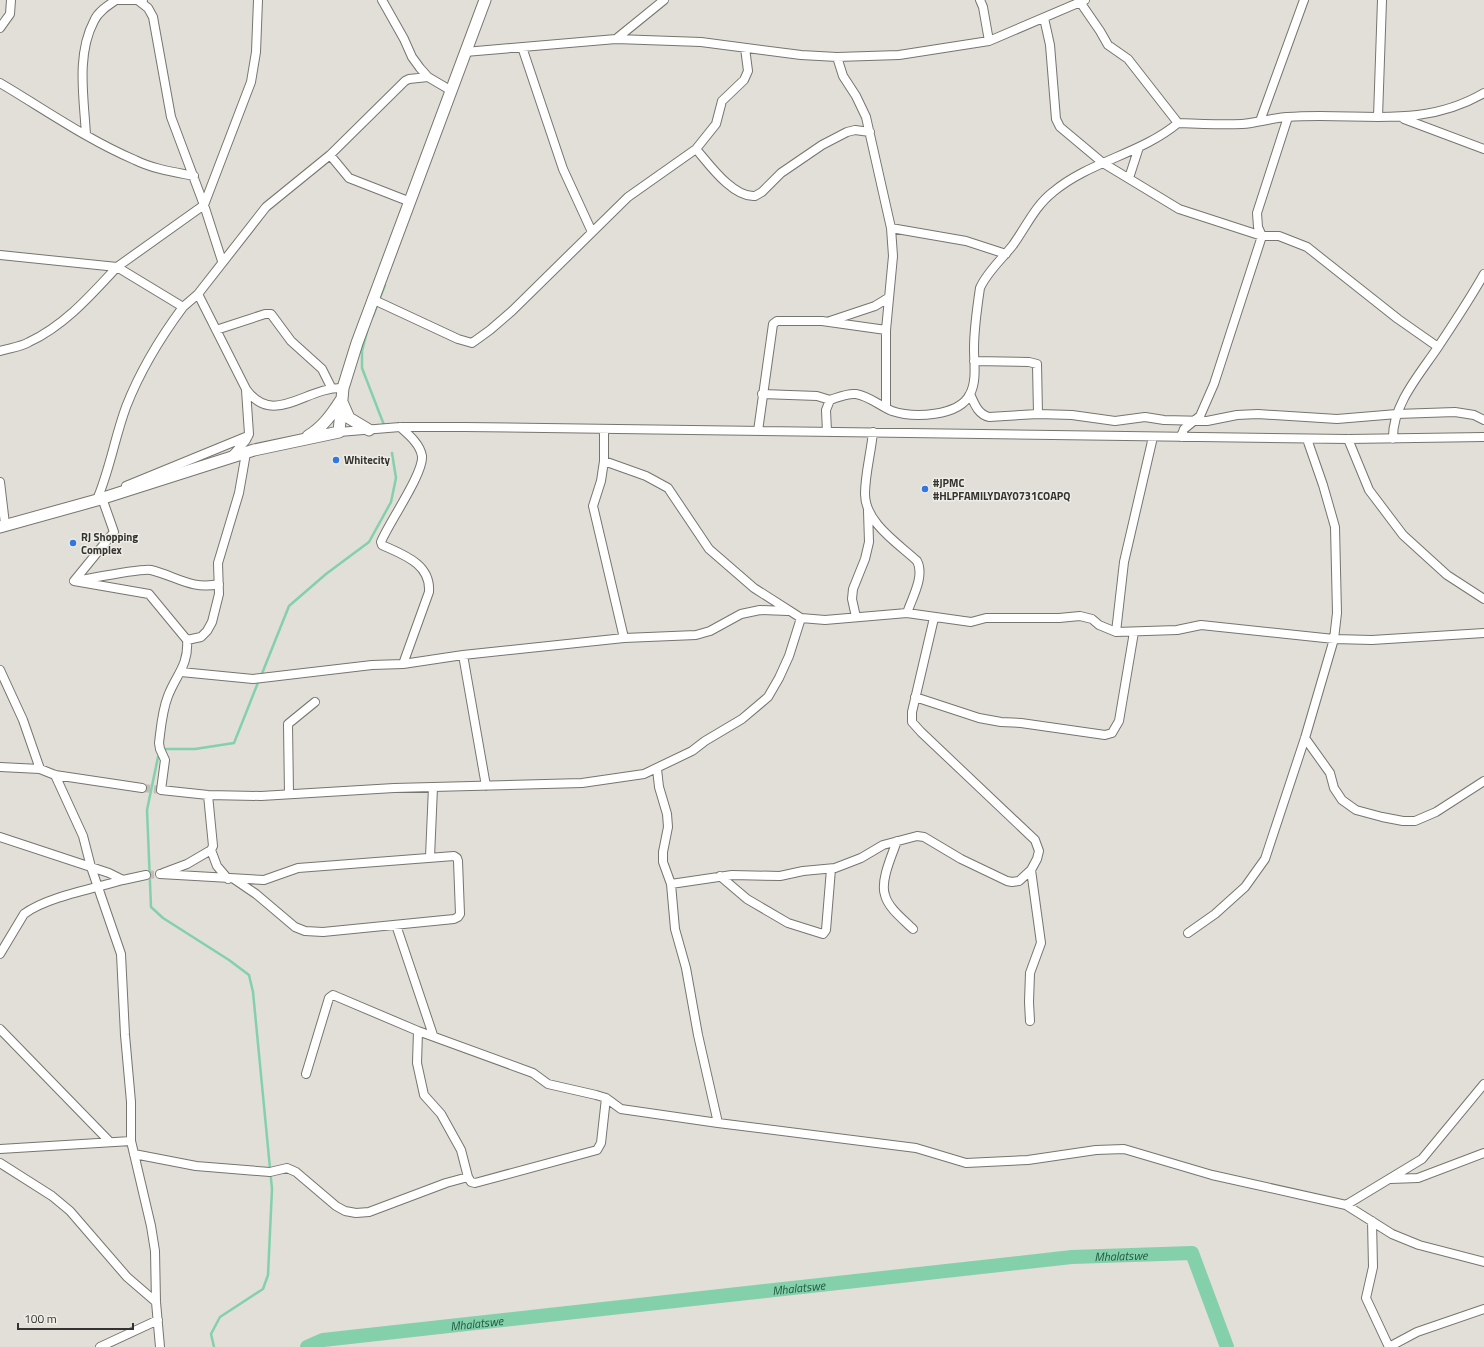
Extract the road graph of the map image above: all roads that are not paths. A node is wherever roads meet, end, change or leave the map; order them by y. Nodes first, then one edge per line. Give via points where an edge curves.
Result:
1 (11, 0) edge
2 (116, 0) edge
3 (258, 0) edge
4 (382, 0) edge
5 (485, 0) edge
6 (664, 0) edge
7 (980, 0) edge
8 (1304, 0) edge
9 (1382, 0) edge
10 (141, 1) edge
11 (1082, 1) edge
12 (1044, 18) junction
13 (0, 28) edge
14 (616, 39) junction
15 (989, 41) junction
16 (522, 47) junction
17 (745, 48) junction
18 (465, 52) junction
19 (412, 57) junction
20 (837, 57) junction
21 (428, 77) junction
22 (409, 79) junction
23 (0, 83) edge
24 (450, 90) junction
25 (1484, 93) edge
26 (1288, 117) junction
27 (1378, 117) junction
28 (1401, 118) junction
29 (1260, 121) junction
30 (1178, 123) junction
31 (870, 132) junction
32 (86, 135) junction
33 (1138, 147) junction
34 (696, 149) junction
35 (1484, 149) edge
36 (330, 155) junction
37 (1103, 163) junction
38 (194, 176) junction
39 (1129, 178) junction
40 (408, 201) junction
41 (204, 205) junction
42 (891, 228) junction
43 (592, 232) junction
44 (1262, 236) junction
45 (1006, 254) junction
46 (0, 255) edge
47 (222, 261) junction
48 (117, 267) junction
49 (1484, 274) edge
50 (198, 294) junction
51 (888, 298) junction
52 (372, 299) junction
53 (182, 307) junction
54 (828, 322) junction
55 (216, 330) junction
56 (886, 330) junction
57 (1438, 347) junction
58 (0, 351) edge
59 (974, 361) junction
60 (332, 387) junction
61 (343, 388) junction
62 (246, 389) junction
63 (762, 394) junction
64 (970, 394) junction
65 (341, 400) junction
66 (830, 400) junction
67 (886, 408) junction
68 (1038, 414) junction
69 (1397, 414) junction
70 (1195, 420) junction
71 (1484, 420) edge
72 (400, 427) junction
73 (604, 429) junction
74 (368, 430) junction
75 (758, 431) junction
76 (339, 432) junction
77 (827, 432) junction
78 (873, 432) junction
79 (248, 436) junction
80 (1153, 437) junction
81 (1181, 437) junction
82 (1484, 437) edge
83 (304, 439) junction
84 (1307, 439) junction
85 (1348, 439) junction
86 (1393, 439) junction
87 (246, 452) junction
88 (232, 456) junction
89 (604, 461) junction
90 (0, 482) edge
91 (102, 498) junction
92 (868, 511) junction
93 (2, 526) edge
94 (74, 581) junction
95 (219, 584) junction
96 (1484, 599) edge
97 (791, 611) junction
98 (907, 613) junction
99 (856, 617) junction
100 (801, 618) junction
101 (934, 618) junction
102 (1116, 632) junction
103 (1134, 632) junction
104 (1484, 633) edge
105 (624, 638) junction
106 (1334, 639) junction
107 (187, 640) junction
108 (463, 655) junction
109 (403, 664) junction
110 (0, 670) edge
111 (181, 672) junction
112 (915, 697) junction
113 (315, 702) dead end
114 (1305, 738) junction
115 (0, 767) edge
116 (40, 769) junction
117 (657, 769) junction
118 (55, 775) junction
119 (1484, 781) edge
120 (486, 786) junction
121 (433, 787) junction
122 (142, 788) tunnel mouth
123 (289, 794) junction
124 (208, 795) junction
125 (0, 837) edge
126 (897, 841) junction
127 (211, 850) junction
128 (430, 857) junction
129 (91, 867) junction
130 (831, 869) junction
131 (1031, 870) junction
132 (146, 875) tunnel mouth
133 (720, 876) junction
134 (231, 879) junction
135 (123, 880) junction
136 (671, 884) junction
137 (98, 887) junction
138 (396, 924) junction
139 (912, 929) dead end
140 (1188, 933) dead end
141 (0, 954) edge
142 (1030, 1021) dead end
143 (0, 1028) edge
144 (418, 1031) junction
145 (433, 1035) junction
146 (306, 1074) dead end
147 (1484, 1084) edge
148 (606, 1098) junction
149 (718, 1123) junction
150 (131, 1141) junction
151 (110, 1142) junction
152 (0, 1149) edge
153 (1484, 1153) edge
154 (134, 1154) junction
155 (0, 1163) edge
156 (468, 1177) junction
157 (1390, 1179) junction
158 (1346, 1205) junction
159 (1372, 1221) junction
160 (1484, 1262) edge
161 (156, 1302) junction
162 (1484, 1309) edge
163 (158, 1320) junction
164 (100, 1347) edge
165 (160, 1347) edge
166 (1389, 1347) edge

1 - 13 street via 10,14
2 - 10 street
2 - 32 street via 104,8 94,20 83,60
3 - 41 street via 256,52 251,82
4 - 19 street
5 - 18 street
6 - 14 street
7 - 15 street
8 - 29 street
9 - 27 street
10 - 38 street via 153,17 171,116
11 - 12 street
11 - 30 street via 1108,45 1128,59
12 - 15 street
12 - 37 street via 1050,46 1056,119 1060,127
14 - 16 street
14 - 17 street via 701,42
15 - 20 street via 899,55
16 - 18 street
16 - 43 street via 563,169
17 - 20 street
17 - 34 street via 748,71 744,80 722,102 716,124
18 - 24 street
19 - 21 street
19 - 22 street
20 - 31 street via 843,76 866,117
21 - 22 street
21 - 24 street
22 - 36 street
23 - 32 street
24 - 40 street
25 - 28 street via 1449,110
26 - 27 street
26 - 29 street
26 - 44 street via 1257,214
27 - 28 street
28 - 35 street
29 - 30 street via 1242,124
30 - 33 street via 1162,136
31 - 34 street via 855,130 834,138 781,173 755,196 740,193 725,182
31 - 42 street via 879,183
32 - 38 street via 136,161
33 - 37 street
33 - 39 street
34 - 43 street via 628,197
36 - 40 street via 349,178
36 - 47 street via 266,207
37 - 39 street
37 - 45 street via 1087,169 1053,191 1038,206
38 - 41 street
39 - 44 street via 1179,209
40 - 52 street
41 - 47 street
41 - 48 street
42 - 45 street via 966,241
42 - 51 street via 893,256
43 - 52 street via 512,311 472,343
44 - 57 street via 1279,236 1307,247 1398,319
44 - 70 street via 1214,384 1200,416
45 - 59 street via 984,279 980,288
46 - 48 street
47 - 50 street
48 - 53 street
48 - 58 street via 79,307 55,326 29,343
49 - 57 street
50 - 53 street
50 - 55 street
51 - 54 street via 875,306
51 - 56 street
52 - 61 street
53 - 79 street via 145,364 126,408 98,497
54 - 56 street
54 - 63 street via 777,321 773,324
55 - 60 street via 271,314 291,341 322,369
55 - 62 street
56 - 67 street
57 - 69 street
59 - 64 street via 974,382
59 - 68 street via 1037,364
60 - 61 street
60 - 62 street via 276,407 253,400
61 - 65 street
62 - 79 street
63 - 66 street via 817,396
63 - 75 street
64 - 67 street via 964,403 936,413 921,415
64 - 68 street via 983,416
65 - 74 street via 349,418
65 - 76 street
65 - 83 street via 329,418
66 - 67 street via 855,394
66 - 77 street via 826,410
68 - 70 street via 1072,415 1115,421 1145,417
69 - 70 street via 1338,419 1258,414
69 - 71 street via 1455,412 1474,415
69 - 86 street via 1392,428
70 - 81 street via 1184,429
72 - 73 street
72 - 74 street
72 - 109 street via 414,440 420,450 421,465 381,542 382,545 420,564 430,582 429,592
73 - 75 street
73 - 89 street
74 - 76 street
75 - 77 street
76 - 83 street
77 - 78 street
78 - 80 street
78 - 92 street via 865,495
79 - 88 street
80 - 81 street
80 - 102 street via 1124,562
81 - 84 street
82 - 86 street
83 - 87 street
84 - 85 street
84 - 106 street via 1335,528 1337,614
85 - 86 street
85 - 96 street via 1369,490 1403,535 1447,575
87 - 88 street
87 - 95 street via 240,492 218,563
88 - 91 street
89 - 97 street via 646,476 668,488 710,549 754,588
89 - 105 street via 593,506
90 - 93 street
91 - 93 street
91 - 94 street via 114,532
92 - 98 street via 920,566
92 - 99 street via 869,542 853,589 852,599
94 - 95 street via 150,569 176,580 204,587
94 - 107 street via 149,594
95 - 107 street via 217,605 207,631 201,637
97 - 100 street
97 - 105 street via 760,610 741,614 710,631 696,635
98 - 99 street
98 - 101 street
99 - 100 street via 826,620
100 - 117 street via 780,678 768,696 742,719 711,736 692,751
101 - 102 street via 971,622 986,618 1080,616 1092,619
101 - 112 street
102 - 103 street
103 - 106 street via 1177,630 1201,625
103 - 112 street via 1120,721 1112,733 1105,735 1001,722 972,716
104 - 106 street via 1372,640
105 - 108 street
106 - 114 street
107 - 111 street
108 - 109 street
108 - 120 street
109 - 111 street via 372,665 253,679
110 - 116 street via 23,720
111 - 124 street via 164,707 160,749 165,760 161,790
112 - 131 street via 912,722 1035,840 1039,851
113 - 123 street via 288,724
114 - 119 street via 1330,773 1334,788 1342,800 1356,810 1382,817 1415,821 1436,812
114 - 140 street via 1265,859 1245,887 1215,914
115 - 116 street
116 - 118 street
117 - 120 street via 630,777 582,783
117 - 136 street via 668,827 662,852 663,862
118 - 122 street
118 - 129 street via 83,836
120 - 121 street
121 - 123 street
121 - 128 street
123 - 124 street
124 - 127 street via 213,846
125 - 129 street
126 - 130 street
126 - 131 street via 917,836 924,837 961,859 1007,881 1019,881
126 - 139 street via 888,866 884,895
127 - 134 street via 217,866
127 - 134 street via 187,864 160,874
128 - 134 street via 298,868 264,880
128 - 138 street via 457,858 460,914 454,919
129 - 135 street
129 - 137 street
130 - 133 street via 780,876
130 - 133 street via 826,930 823,934 788,923 747,898
131 - 142 street via 1041,943 1030,973
132 - 135 street
133 - 136 street
134 - 138 street via 256,894 296,927 305,931 323,932
135 - 137 street
136 - 149 street via 675,929 686,968
137 - 141 street via 24,914
137 - 150 street via 119,944 122,961
138 - 145 street
143 - 151 street
144 - 145 street
144 - 146 street via 338,996 331,996
144 - 156 street via 417,1063 424,1095 441,1114 461,1150
145 - 148 street via 533,1073 548,1084
147 - 157 street via 1422,1159
148 - 149 street via 621,1109
148 - 156 street via 601,1143 597,1150 475,1183
149 - 158 street via 916,1148 966,1163 1028,1160 1096,1150 1124,1149 1212,1175
150 - 151 street
150 - 154 street
151 - 152 street
153 - 157 street via 1418,1178
154 - 156 street via 196,1166 270,1172 287,1168 296,1172 336,1206 356,1213 369,1212
154 - 161 street via 155,1251
155 - 161 street via 52,1196 70,1211 127,1277
157 - 158 street
158 - 159 street
159 - 160 street via 1392,1234 1419,1245
159 - 166 street via 1373,1267 1366,1298
161 - 163 street
162 - 166 street via 1417,1332
163 - 164 street
163 - 165 street

